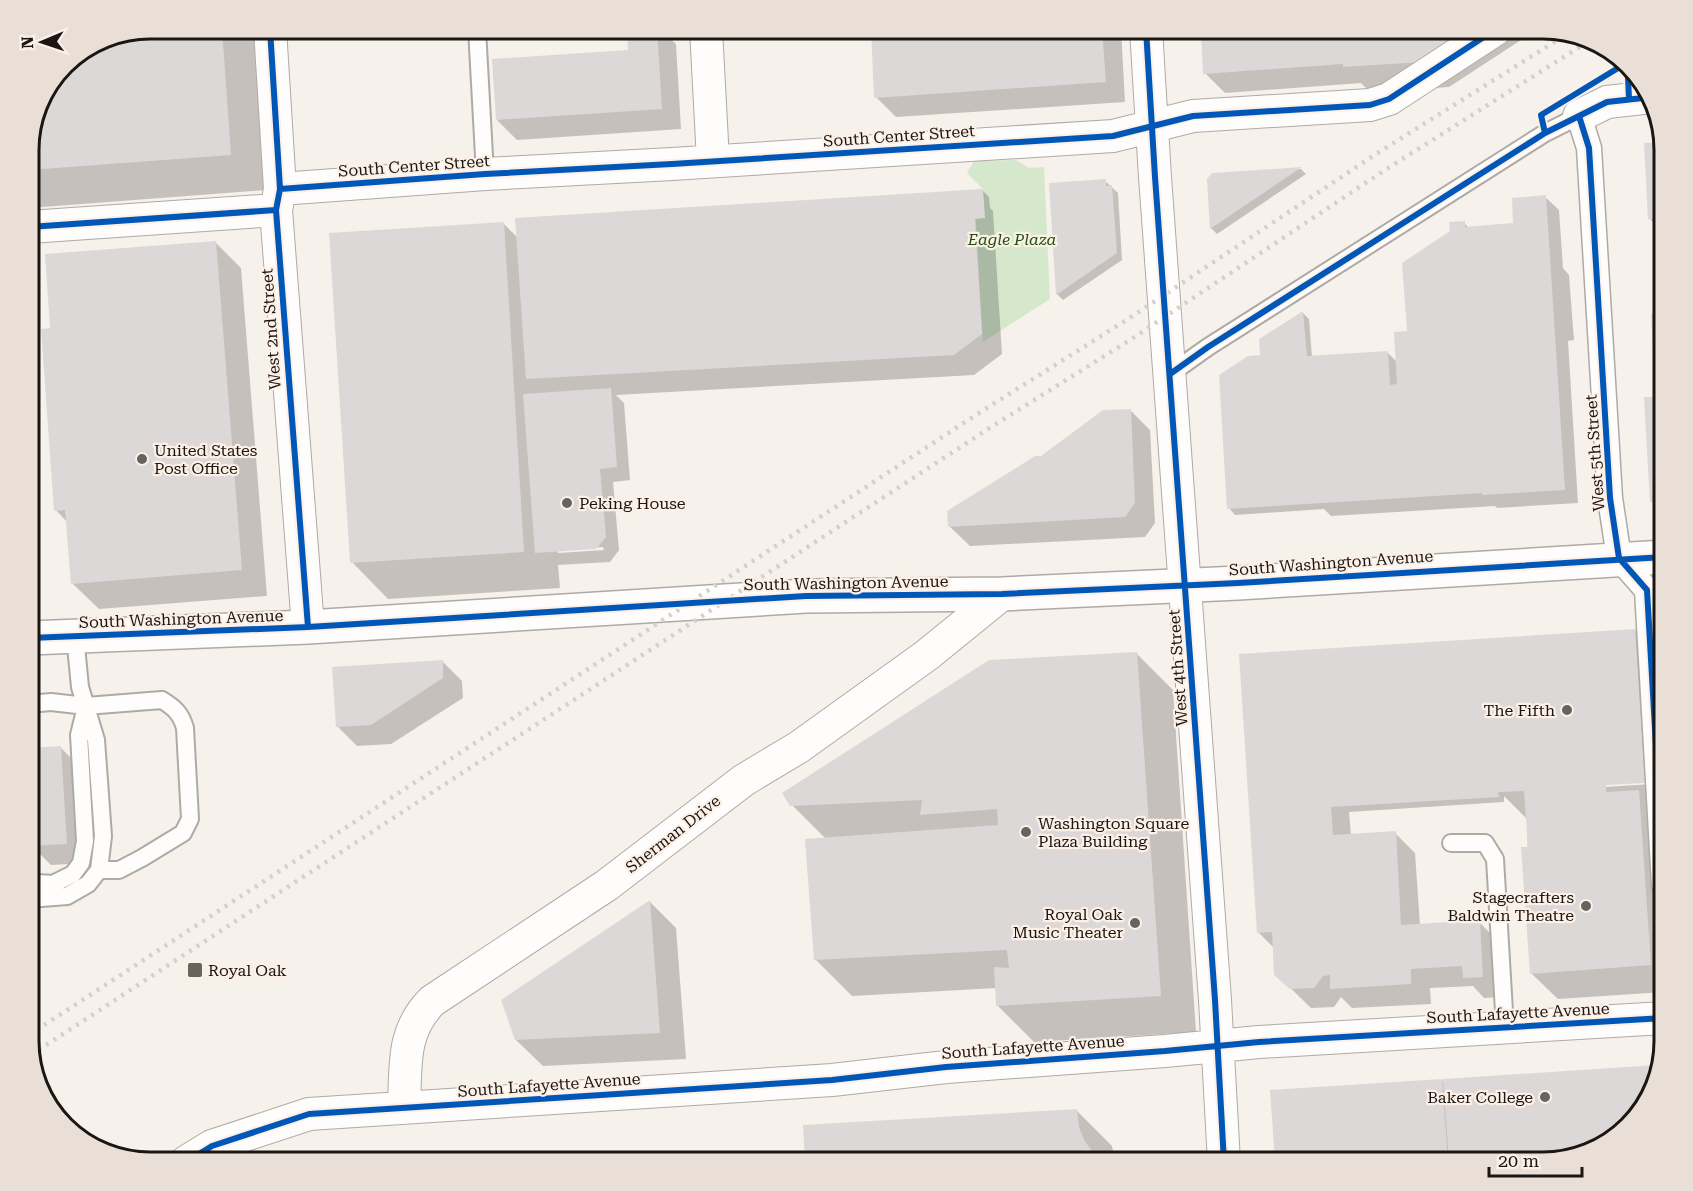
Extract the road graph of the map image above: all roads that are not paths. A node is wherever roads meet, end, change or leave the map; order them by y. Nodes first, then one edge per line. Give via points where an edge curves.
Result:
1 (271, 39) edge
2 (478, 39) edge
3 (707, 39) edge
4 (1147, 39) edge
5 (1479, 39) edge
6 (1641, 98) edge
7 (1579, 116) junction
8 (1152, 126) junction
9 (713, 161) junction
10 (485, 174) junction
11 (278, 200) junction
12 (39, 226) edge
13 (1170, 375) junction
14 (1654, 556) edge
15 (1619, 558) junction
16 (1185, 585) junction
17 (1002, 594) junction
18 (308, 627) junction
19 (75, 636) junction
20 (39, 638) edge
21 (1654, 686) edge
22 (39, 703) edge
23 (86, 706) junction
24 (1451, 843) dead end
25 (99, 870) junction
26 (39, 883) edge
27 (39, 898) edge
28 (1654, 1019) edge
29 (1505, 1028) junction
30 (1217, 1047) junction
31 (404, 1108) junction
32 (202, 1152) edge
33 (1223, 1152) edge

1 - 11 street, West 2nd Street
2 - 10 lane
3 - 9 street
4 - 8 street, West 4th Street
5 - 8 street, South Center Street via 1389,99 1370,105 1193,116
6 - 7 street via 1607,102
7 - 13 lane via 1545,133
7 - 15 street, West 5th Street via 1589,148 1610,498
8 - 9 street, South Center Street via 1113,136
8 - 13 street, West 4th Street
9 - 10 street, South Center Street
10 - 11 street, South Center Street
11 - 12 street, South Center Street
11 - 18 street, West 2nd Street
13 - 16 street, West 4th Street
14 - 15 main road, South Washington Avenue
15 - 16 main road, South Washington Avenue
15 - 21 street via 1647,590
16 - 17 main road, South Washington Avenue
16 - 30 street, West 4th Street
17 - 18 main road, South Washington Avenue via 806,596
17 - 31 street, Sherman Drive via 927,656 799,747 744,780 607,885 432,1001 421,1012 408,1038
18 - 19 main road, South Washington Avenue
19 - 20 main road, South Washington Avenue
19 - 23 lane
22 - 23 lane
23 - 25 lane via 96,740 103,836
23 - 25 lane via 162,700 181,715 185,728 190,819 183,833 120,870
23 - 26 lane via 79,735 85,841 81,863 73,874 53,884
24 - 29 lane via 1485,843 1495,859
25 - 27 lane via 88,884 67,896
28 - 29 street, South Lafayette Avenue
29 - 30 street, South Lafayette Avenue
30 - 31 street, South Lafayette Avenue via 946,1067 832,1080
30 - 33 street, West 4th Street
31 - 32 street, South Lafayette Avenue via 309,1114

